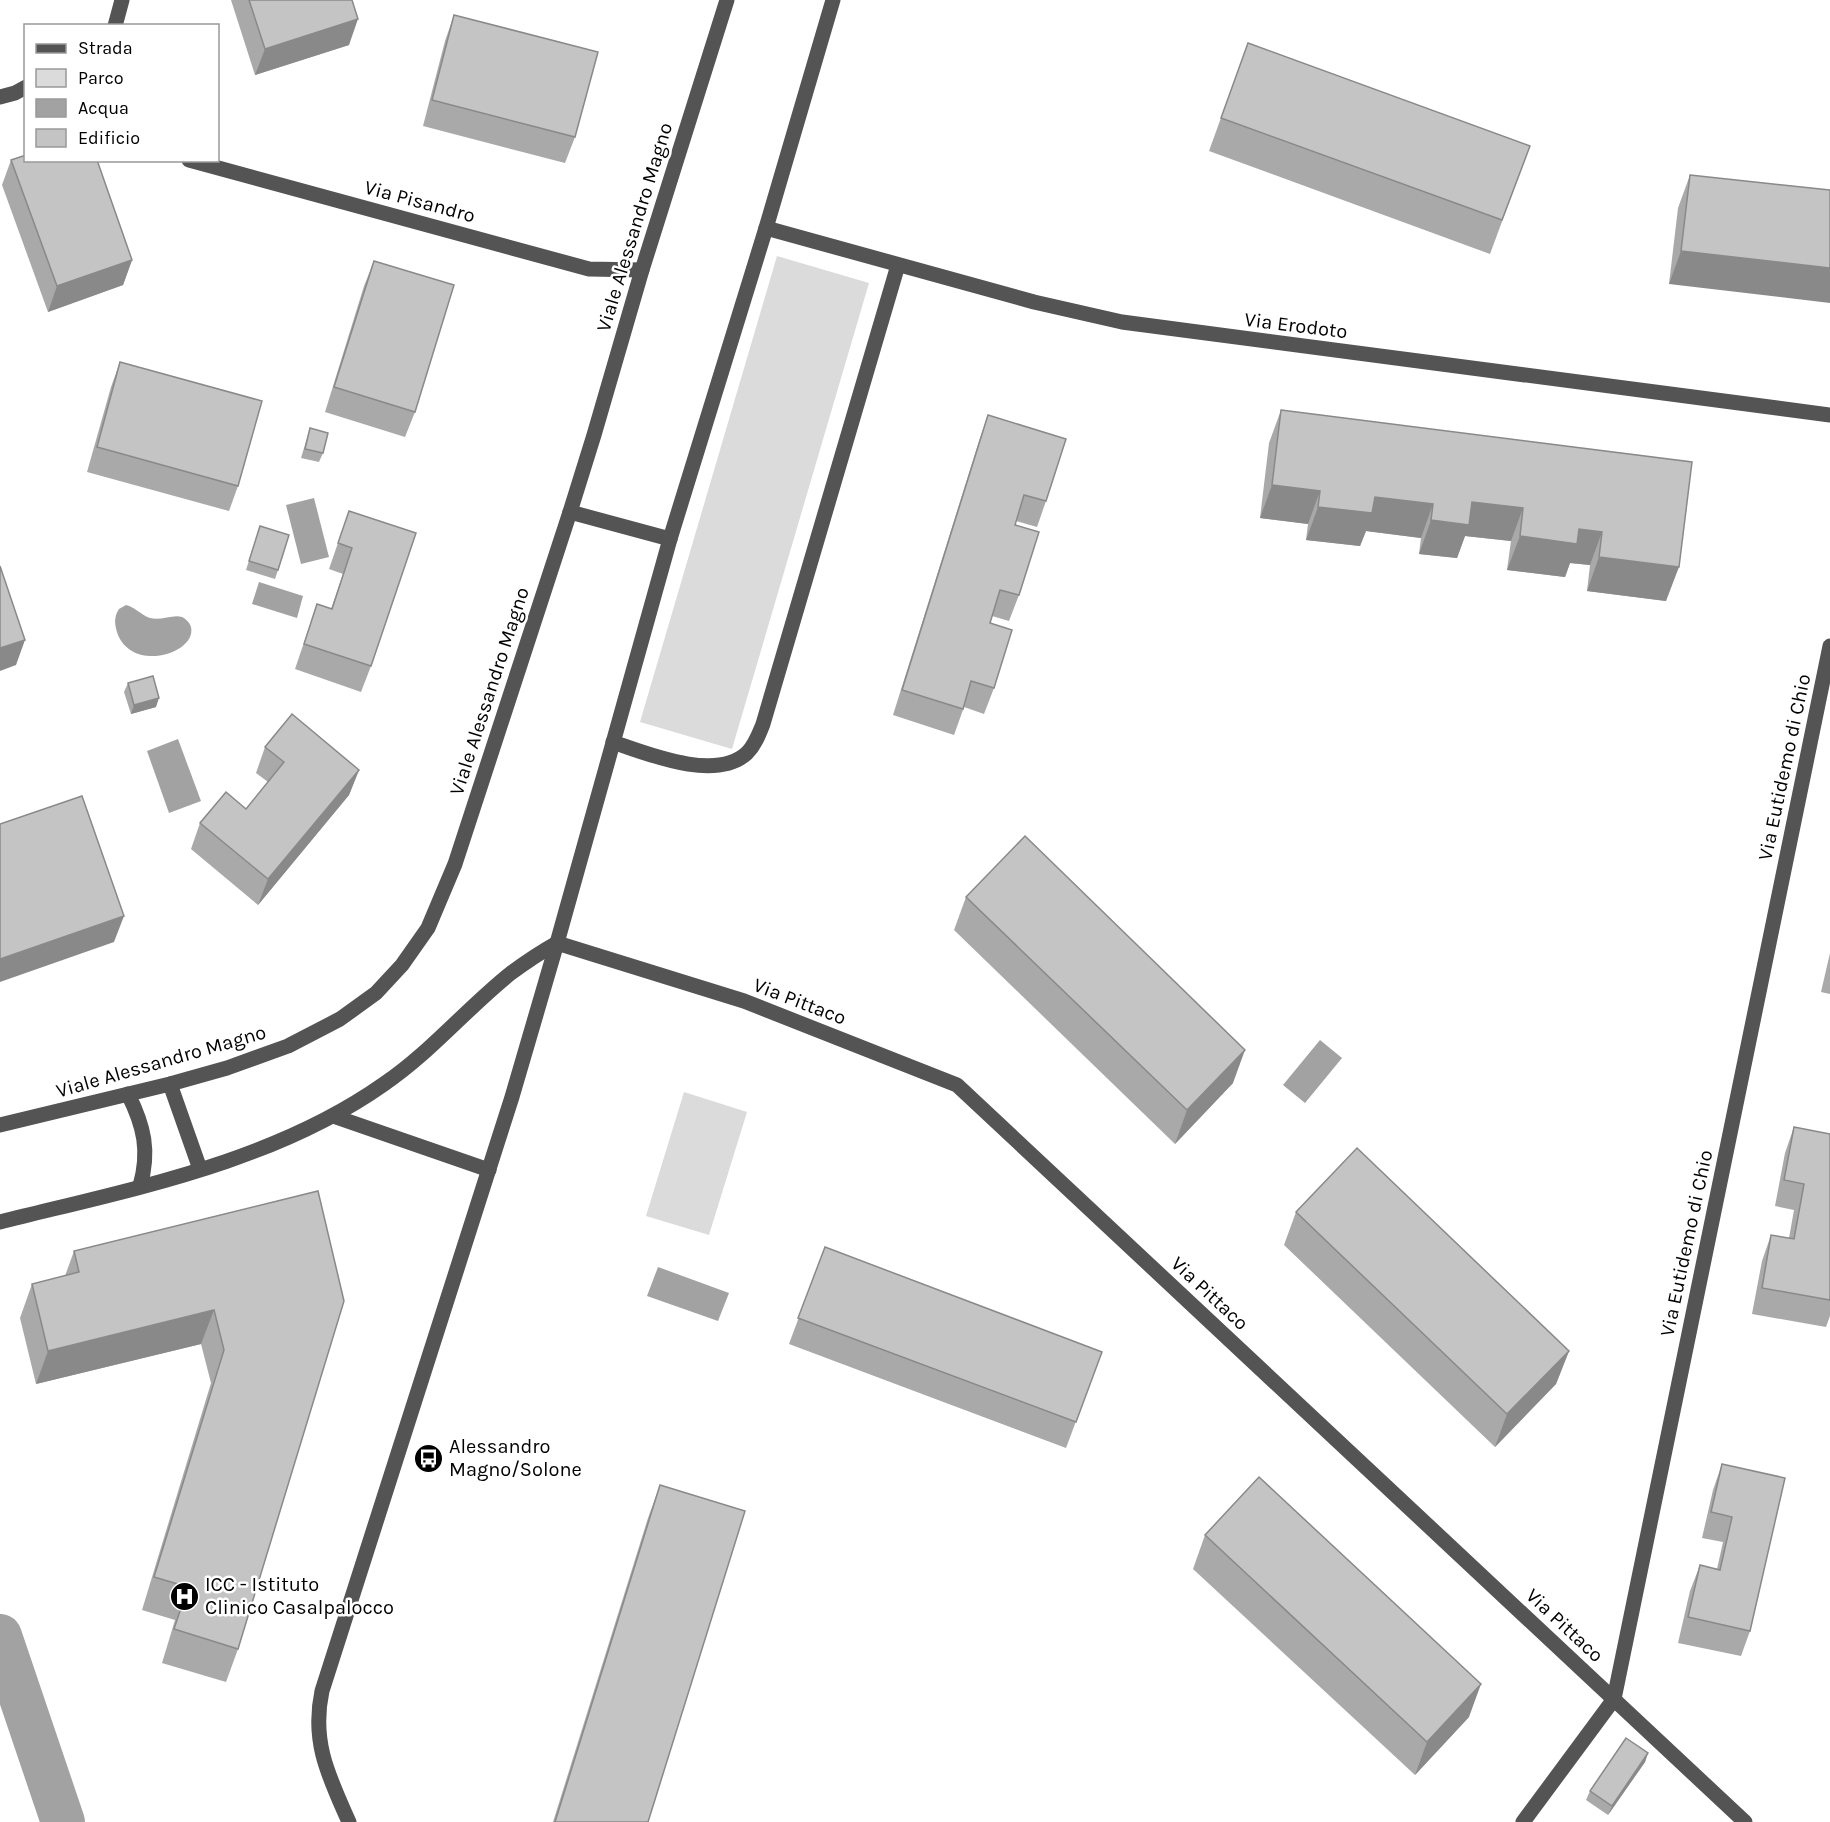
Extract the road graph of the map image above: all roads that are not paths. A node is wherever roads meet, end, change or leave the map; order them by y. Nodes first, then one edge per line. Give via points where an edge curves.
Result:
1 (122, 0) edge
2 (727, 0) edge
3 (833, 0) edge
4 (116, 24) edge
5 (24, 88) edge
6 (0, 97) edge
7 (196, 162) edge
8 (766, 228) junction
9 (898, 265) junction
10 (642, 270) junction
11 (1830, 415) edge
12 (570, 512) junction
13 (670, 539) junction
14 (1830, 646) edge
15 (613, 742) junction
16 (557, 943) junction
17 (170, 1084) junction
18 (128, 1094) junction
19 (333, 1116) junction
20 (0, 1125) edge
21 (201, 1169) junction
22 (489, 1170) junction
23 (140, 1186) junction
24 (0, 1222) edge
25 (1614, 1699) junction
26 (350, 1822) edge
27 (1523, 1822) edge
28 (1745, 1822) edge

1 - 4 street
2 - 10 street, Viale Alessandro Magno
3 - 8 street
5 - 6 street
7 - 10 street, Via Pisandro via 589,269
8 - 9 street, Via Erodoto
8 - 13 street
9 - 11 street, Via Erodoto via 1122,322
9 - 15 street via 754,745 730,763 707,766 668,760
10 - 12 street, Viale Alessandro Magno
12 - 13 street
12 - 17 street, Viale Alessandro Magno via 449,882 412,952 376,993 323,1029 256,1058
13 - 15 street
14 - 25 street, Via Eutidemo di Chio
15 - 16 street
16 - 19 street via 513,972 385,1084
16 - 22 street
16 - 25 street, Via Pittaco via 744,1001 957,1085
17 - 18 street, Viale Alessandro Magno
17 - 21 street
18 - 20 street, Viale Alessandro Magno
18 - 23 street via 145,1140
19 - 21 street via 272,1145
19 - 22 street
21 - 23 street
22 - 26 street via 319,1705 322,1754
23 - 24 street
25 - 27 street, Via Eutidemo di Chio
25 - 28 street, Via Pittaco

